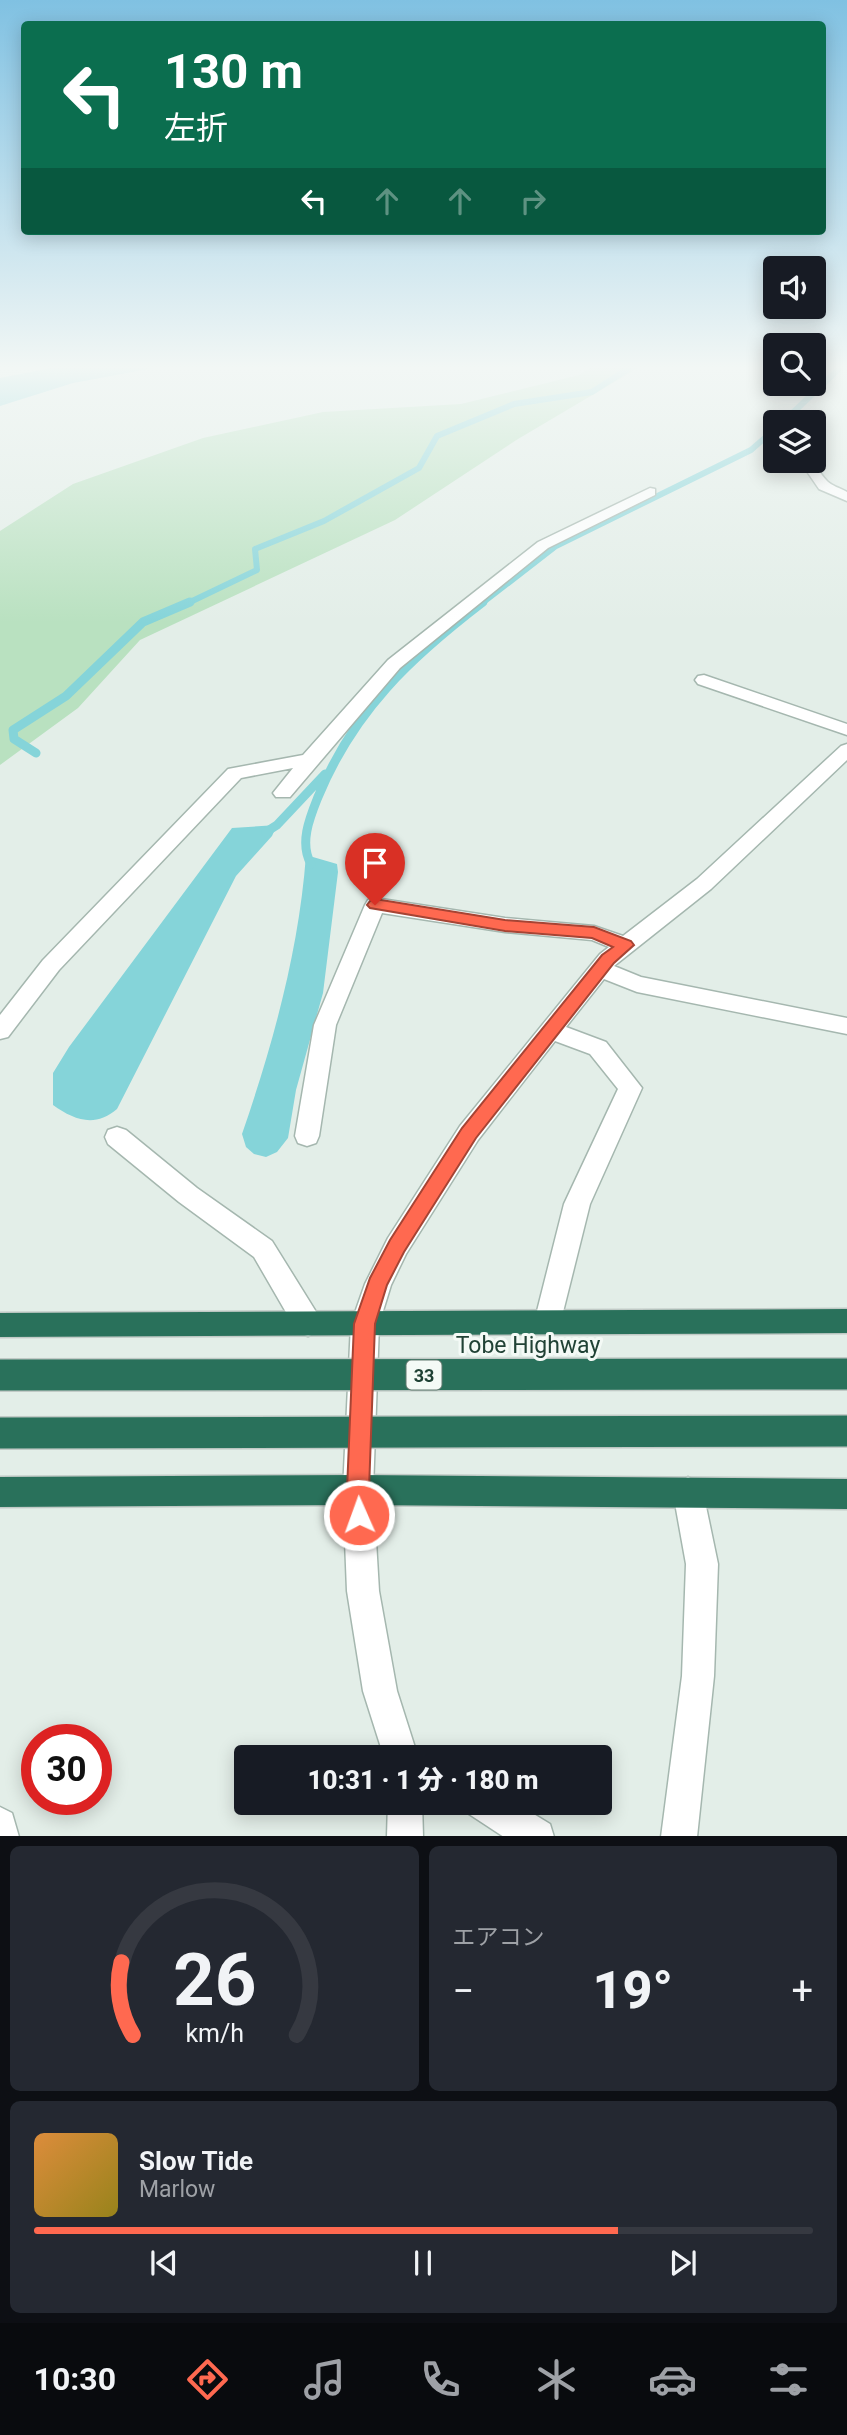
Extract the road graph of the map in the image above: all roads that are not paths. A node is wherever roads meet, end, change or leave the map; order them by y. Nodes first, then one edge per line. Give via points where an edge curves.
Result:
1 (814, 473) edge
2 (846, 491) edge
3 (650, 492) dead end
4 (704, 680) dead end
5 (847, 730) edge
6 (847, 750) edge
7 (309, 760) junction
8 (283, 793) dead end
9 (626, 945) junction
10 (600, 969) junction
11 (847, 1026) edge
12 (549, 1030) junction
13 (0, 1031) edge
14 (307, 1136) dead end
15 (117, 1138) dead end
16 (847, 1321) edge
17 (548, 1323) junction
18 (308, 1324) junction
19 (365, 1324) junction
20 (0, 1325) edge
21 (847, 1374) edge
22 (0, 1376) edge
23 (847, 1432) edge
24 (0, 1433) edge
25 (358, 1490) junction
26 (0, 1492) edge
27 (688, 1492) junction
28 (847, 1494) edge
29 (398, 1745) edge
30 (405, 1815) edge
31 (502, 1815) edge
32 (0, 1825) edge
33 (1, 1836) edge
34 (405, 1836) edge
35 (537, 1836) edge
36 (679, 1836) edge

1 - 2 street via 824,486
3 - 7 street via 543,545 394,664
4 - 5 street
6 - 9 street via 704,884
7 - 8 street
7 - 13 street via 235,773 51,965
9 - 10 street
9 - 14 street via 594,933 375,905 325,1025
10 - 11 street via 637,984
10 - 12 street
12 - 17 street via 598,1048 631,1088 577,1205
12 - 19 street via 469,1133 397,1246
15 - 18 street via 262,1249
16 - 17 highway
17 - 19 highway
18 - 19 highway
18 - 20 highway
19 - 25 street
21 - 22 highway, Tobe Highway / 33, bridge
23 - 24 highway, bridge
25 - 26 highway
25 - 27 highway
25 - 29 street via 363,1591 380,1691
27 - 28 highway
27 - 36 street via 702,1564 698,1676
30 - 34 street
31 - 35 street
32 - 33 street

